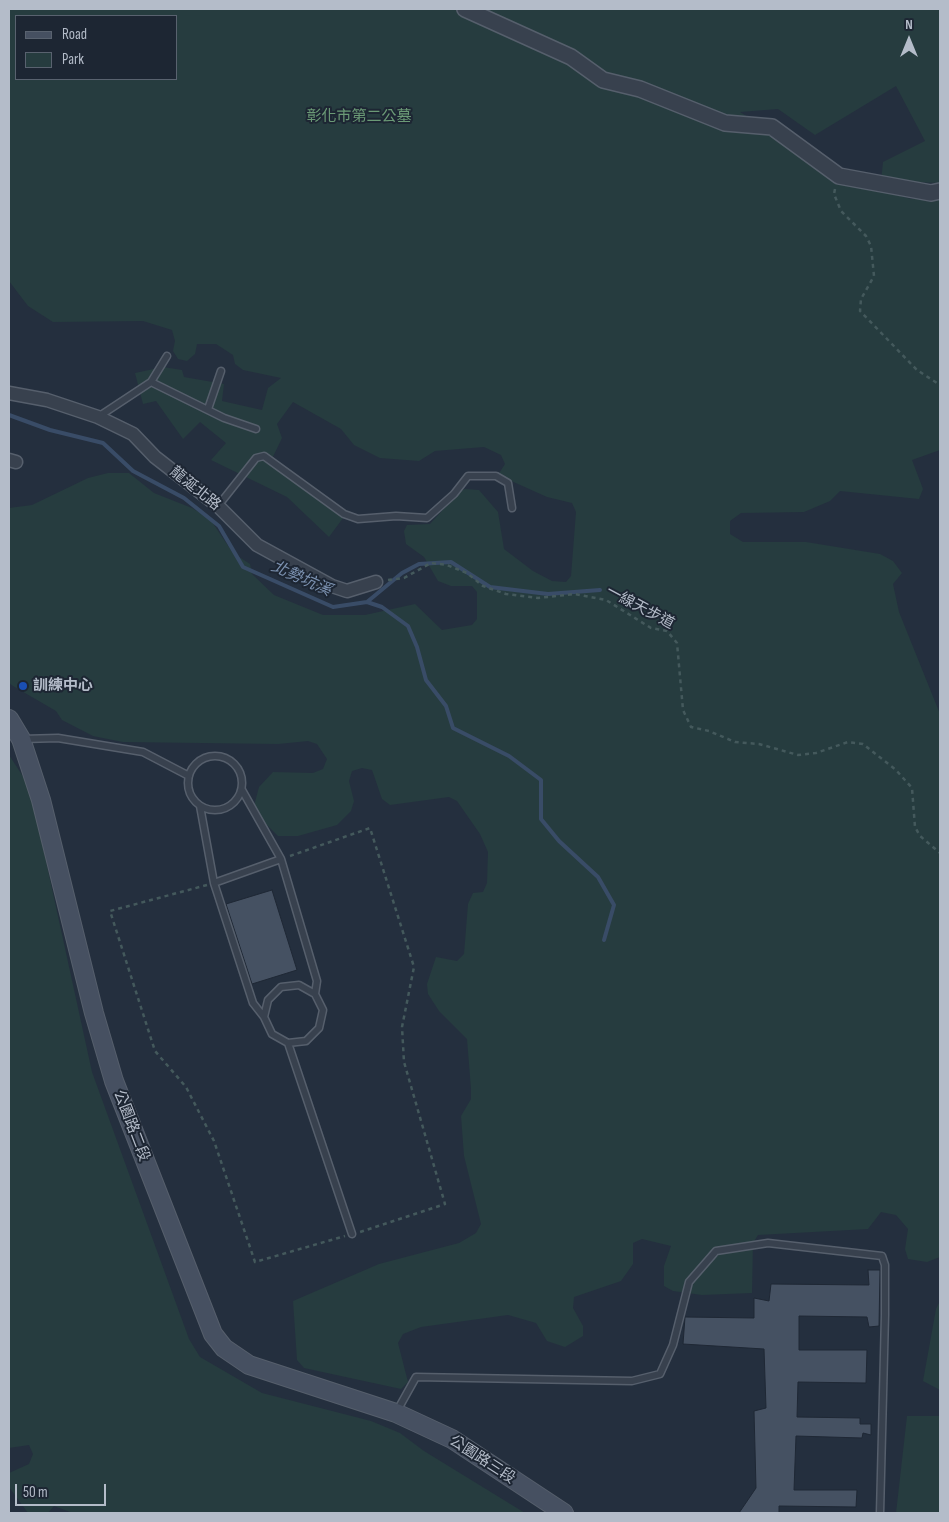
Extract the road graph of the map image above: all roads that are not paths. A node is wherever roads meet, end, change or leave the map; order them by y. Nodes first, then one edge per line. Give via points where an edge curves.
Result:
1 (465, 9) edge
2 (940, 191) edge
3 (167, 356) dead end
4 (221, 371) dead end
5 (151, 382) junction
6 (9, 392) edge
7 (208, 410) junction
8 (98, 417) junction
9 (256, 429) dead end
10 (218, 506) junction
11 (512, 508) dead end
12 (376, 582) road end
13 (9, 719) edge
14 (21, 739) junction
15 (189, 776) junction
16 (242, 790) junction
17 (200, 806) junction
18 (282, 859) junction
19 (214, 883) junction
20 (315, 994) junction
21 (264, 1017) junction
22 (288, 1042) junction
23 (352, 1234) road end
24 (396, 1413) junction
25 (564, 1513) edge
26 (880, 1513) edge

1 - 2 street via 571,57 603,80 640,89 725,123 772,127 840,176 931,193
3 - 5 lane
4 - 7 lane
5 - 7 lane
5 - 8 lane
6 - 8 street, 龍涎北路 via 47,400
7 - 9 lane
8 - 10 street, 龍涎北路 via 132,434 154,456
10 - 11 lane via 256,458 264,456 344,514 358,519 427,518 454,494 468,476 496,476 508,483
10 - 12 street, 龍涎北路 via 256,545 332,586 347,590
13 - 14 main road, 公園路二段
14 - 15 lane via 58,738 143,752
14 - 24 main road, 公園路二段 via 41,800 114,1081 213,1334 224,1348 248,1365
15 - 16 lane via 198,761 214,755 231,760 241,773
15 - 17 lane via 190,792
16 - 17 lane via 233,804 217,810
16 - 18 lane
17 - 19 lane
18 - 19 lane
18 - 20 lane via 317,981
19 - 21 lane via 253,1003
20 - 21 lane via 299,985 281,987 268,1000
20 - 22 lane via 323,1010 319,1028 306,1040
21 - 22 lane via 272,1034
22 - 23 lane
24 - 25 main road, 公園路三段 via 452,1439
24 - 26 lane via 416,1377 632,1381 660,1374 673,1345 689,1282 716,1251 768,1243 882,1256

